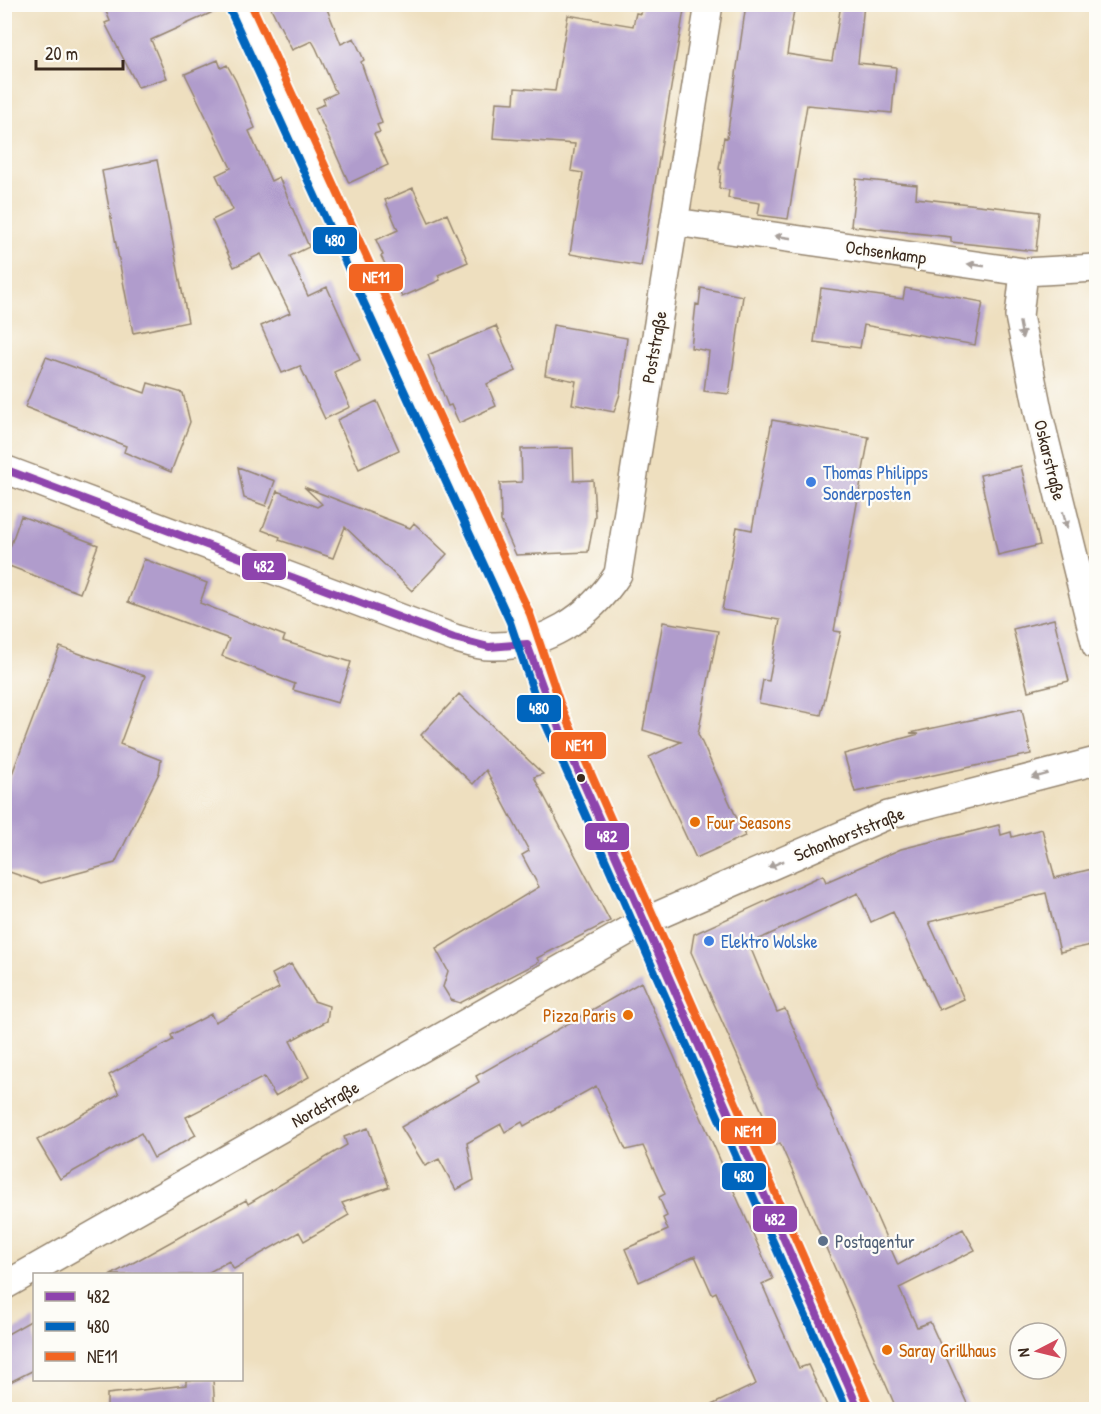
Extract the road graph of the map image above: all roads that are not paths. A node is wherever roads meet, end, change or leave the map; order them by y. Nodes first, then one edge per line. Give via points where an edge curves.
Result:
1 (239, 4) edge
2 (709, 4) edge
3 (675, 222) junction
4 (1096, 267) edge
5 (1024, 272) junction
6 (5, 471) edge
7 (527, 644) junction
8 (1096, 646) edge
9 (1096, 761) edge
10 (645, 921) junction
11 (4, 1286) edge
12 (860, 1410) edge

1 - 7 street via 512,599
2 - 3 street, Poststraße
5 -> 3 street, Ochsenkamp
3 - 7 street, Poststraße via 618,573 600,600 567,626
4 - 5 street, Ochsenkamp
5 -> 8 street, Oskarstraße via 1019,316 1039,416
6 - 7 street via 454,638 489,646
7 - 10 street via 550,707
9 -> 10 street, Schonhorststraße via 888,815
10 - 11 street, Nordstraße
10 - 12 street

